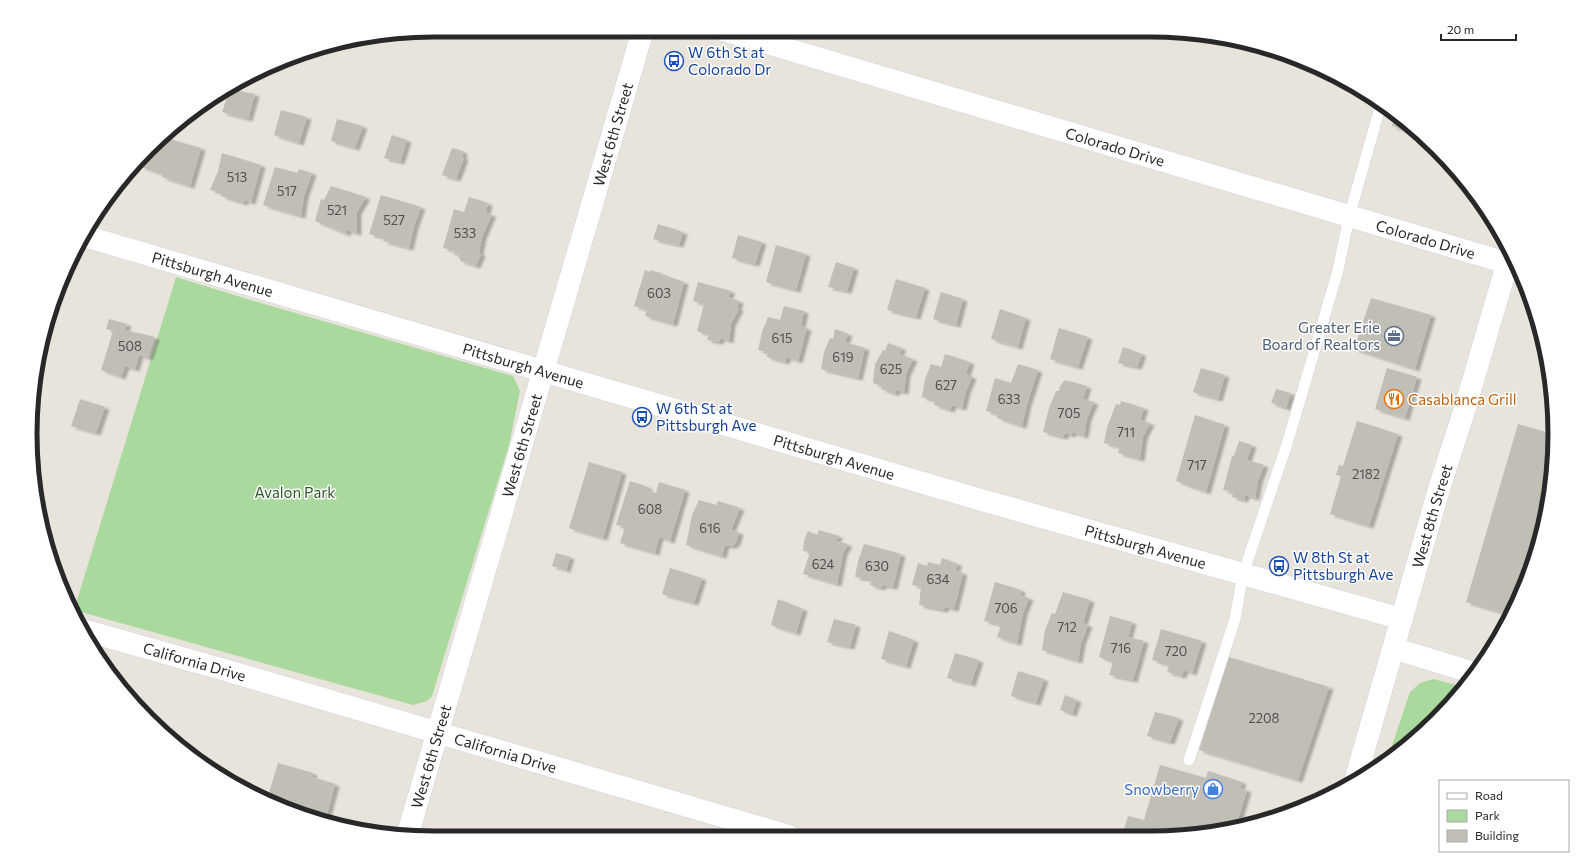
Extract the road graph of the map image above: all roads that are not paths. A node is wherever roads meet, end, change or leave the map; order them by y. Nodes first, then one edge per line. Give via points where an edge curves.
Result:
1 (641, 37) edge
2 (746, 37) edge
3 (1379, 109) edge
4 (1349, 217) junction
5 (89, 237) edge
6 (1506, 256) edge
7 (1508, 260) edge
8 (544, 370) junction
9 (1243, 574) junction
10 (1402, 619) junction
11 (90, 632) edge
12 (1393, 648) junction
13 (1469, 672) edge
14 (437, 733) junction
15 (1189, 760) dead end
16 (1357, 773) edge
17 (409, 830) edge
18 (772, 831) edge

1 - 8 street, West 6th Street
2 - 4 street, Colorado Drive
3 - 4 lane
4 - 6 street, Colorado Drive
4 - 9 lane via 1338,270 1287,444
5 - 8 street, Pittsburgh Avenue
7 - 10 street, West 8th Street
8 - 9 street, Pittsburgh Avenue via 978,499
8 - 14 street, West 6th Street
9 - 10 street, Pittsburgh Avenue
9 - 15 lane via 1235,620
10 - 12 street, West 8th Street
11 - 14 street, California Drive
12 - 13 street
12 - 16 street, West 8th Street
14 - 17 street, West 6th Street
14 - 18 street, California Drive

